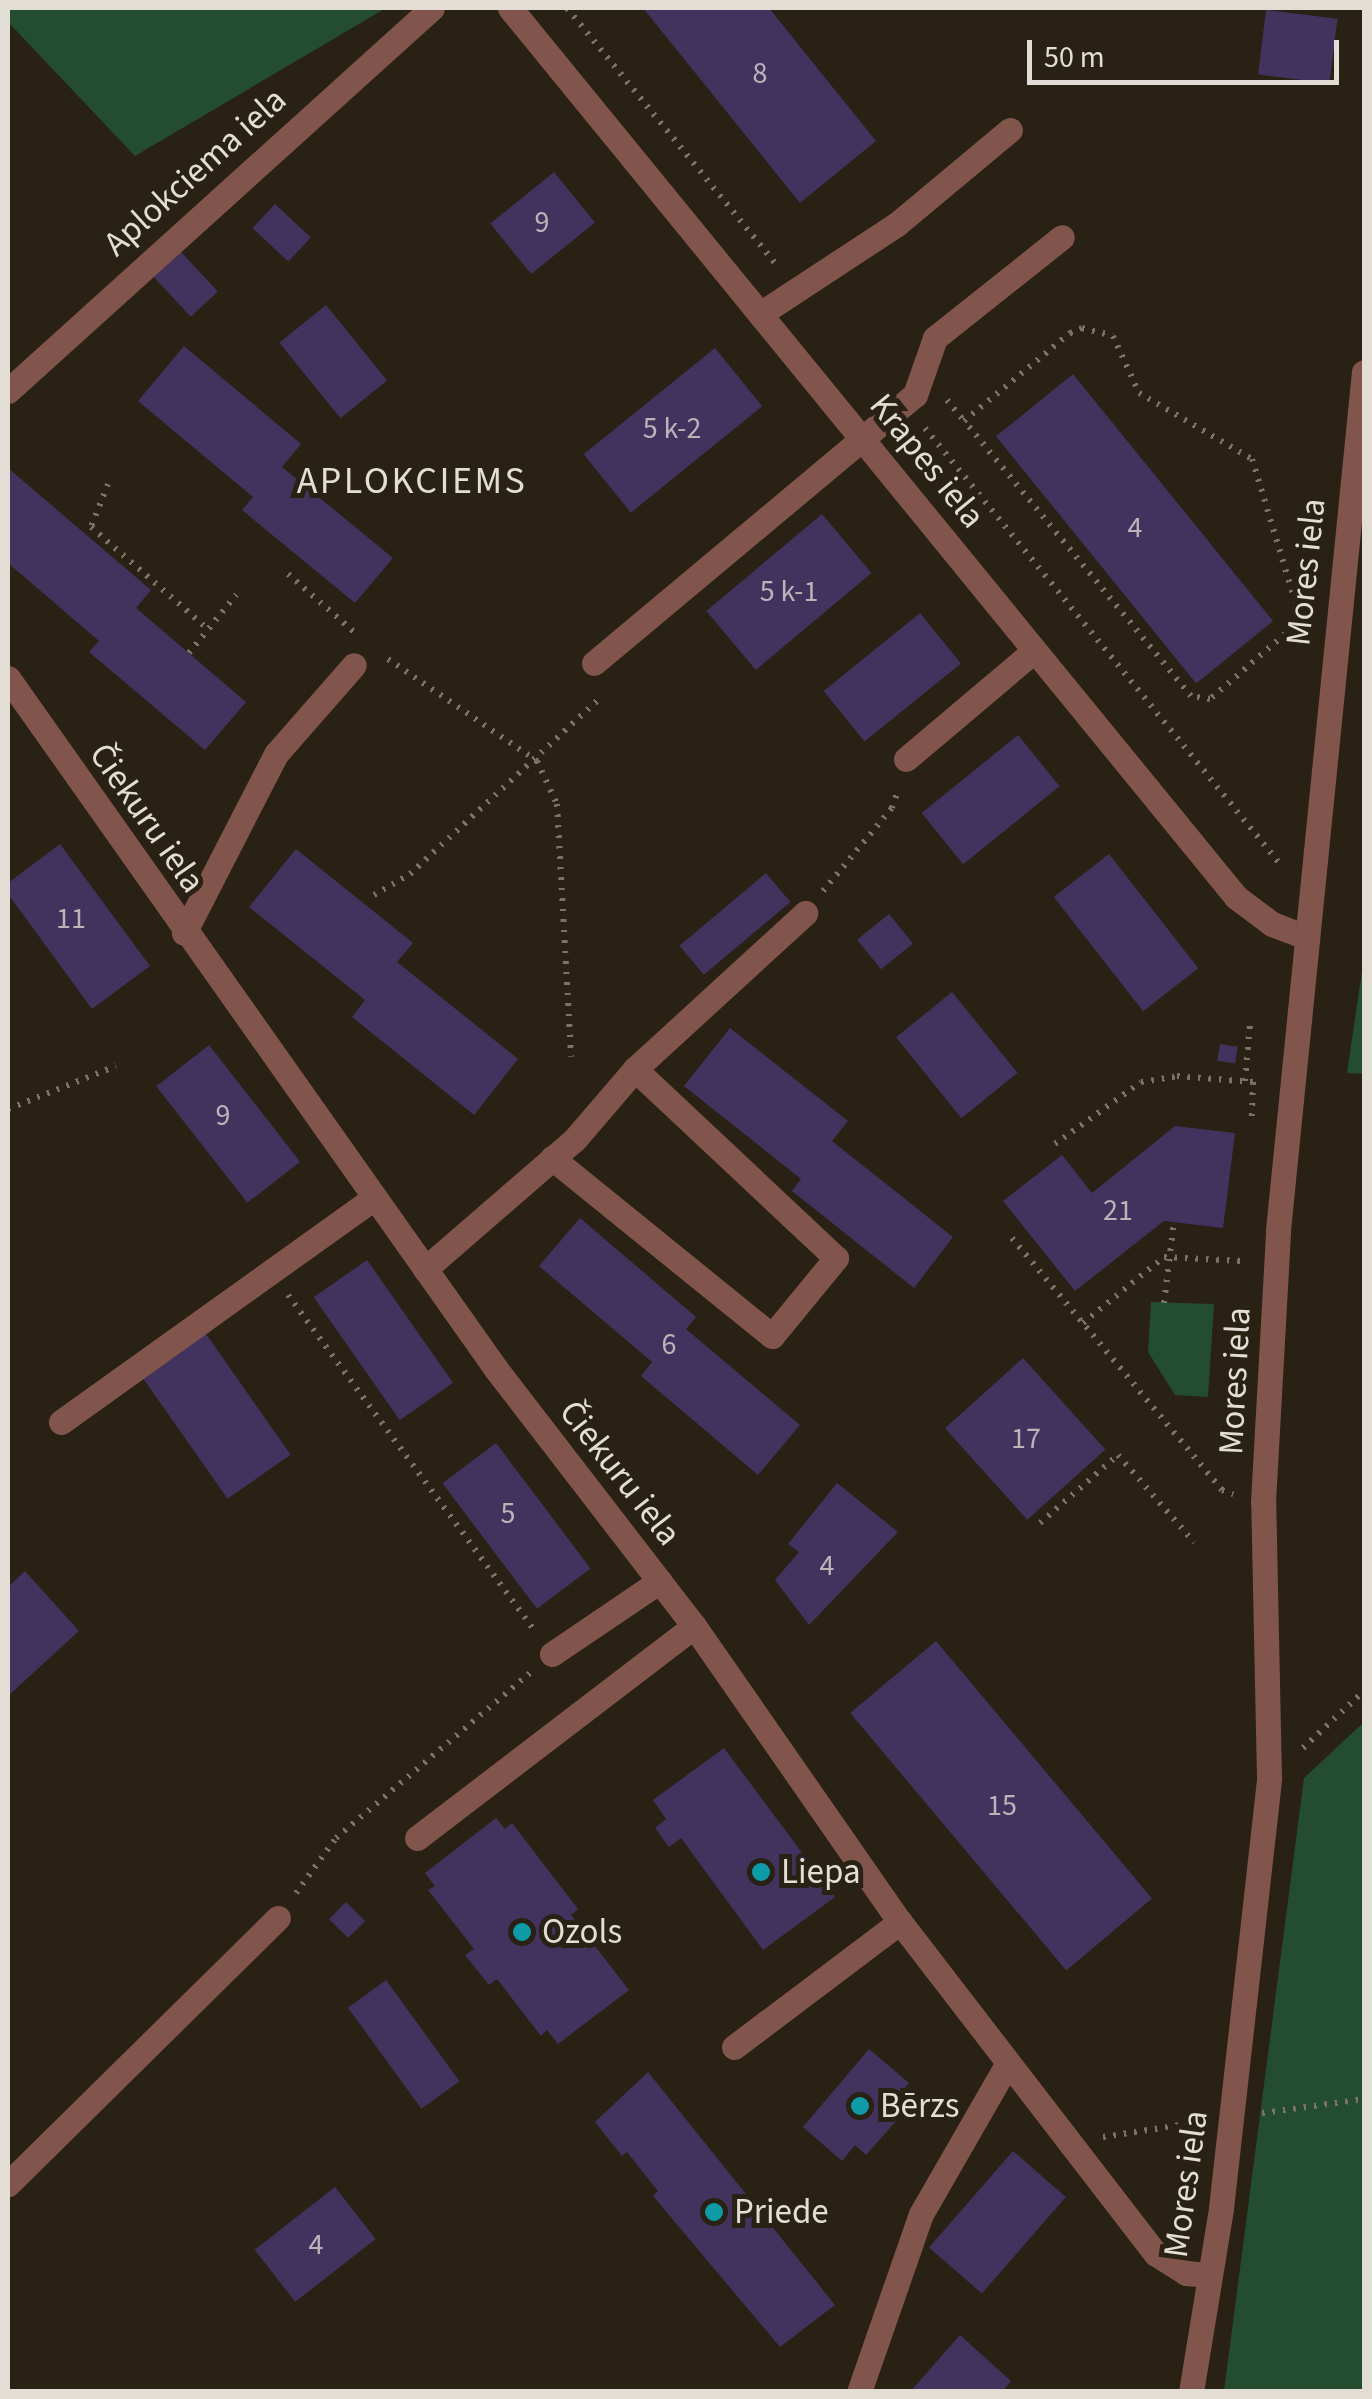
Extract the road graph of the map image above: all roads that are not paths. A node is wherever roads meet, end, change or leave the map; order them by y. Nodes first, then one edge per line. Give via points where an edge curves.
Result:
1 (432, 8) edge
2 (510, 8) edge
3 (1010, 130) dead end
4 (1062, 237) dead end
5 (760, 314) junction
6 (1364, 372) edge
7 (8, 390) edge
8 (863, 437) junction
9 (1357, 491) edge
10 (1034, 651) junction
11 (362, 656) road end
12 (594, 663) road end
13 (8, 678) edge
14 (906, 759) road end
15 (805, 913) road end
16 (184, 933) junction
17 (1306, 936) junction
18 (635, 1069) junction
19 (552, 1158) junction
20 (373, 1198) junction
21 (426, 1269) junction
22 (61, 1422) dead end
23 (660, 1581) junction
24 (694, 1626) junction
25 (552, 1654) road end
26 (416, 1838) dead end
27 (278, 1918) road end
28 (900, 1922) junction
29 (734, 2047) dead end
30 (1008, 2064) junction
31 (8, 2184) edge
32 (1209, 2276) junction
33 (859, 2392) edge
34 (1191, 2392) edge

1 - 7 street, Aplokciema iela
2 - 5 street, Krapes iela
3 - 5 street via 897,224
4 - 8 street via 935,338 916,395
5 - 8 street, Krapes iela
6 - 9 street, Mores iela
8 - 10 street, Krapes iela
8 - 12 street
9 - 17 street, Mores iela
10 - 14 street
10 - 17 street, Krapes iela via 1236,897 1272,924
11 - 16 street via 276,754
13 - 16 street, Čiekuru iela
15 - 18 street
16 - 20 street, Čiekuru iela
17 - 32 street, Mores iela via 1278,1230 1264,1502 1270,1778
18 - 19 street
18 - 19 street via 836,1258 772,1336
19 - 21 street
20 - 21 street, Čiekuru iela
20 - 22 street
21 - 23 street, Čiekuru iela
23 - 24 street, Čiekuru iela
23 - 25 street
24 - 26 street
24 - 28 street, Čiekuru iela
27 - 31 street
28 - 29 street
28 - 30 street, Čiekuru iela
30 - 32 street, Čiekuru iela via 1156,2254 1186,2272
30 - 33 street via 921,2214
32 - 34 street, Mores iela

